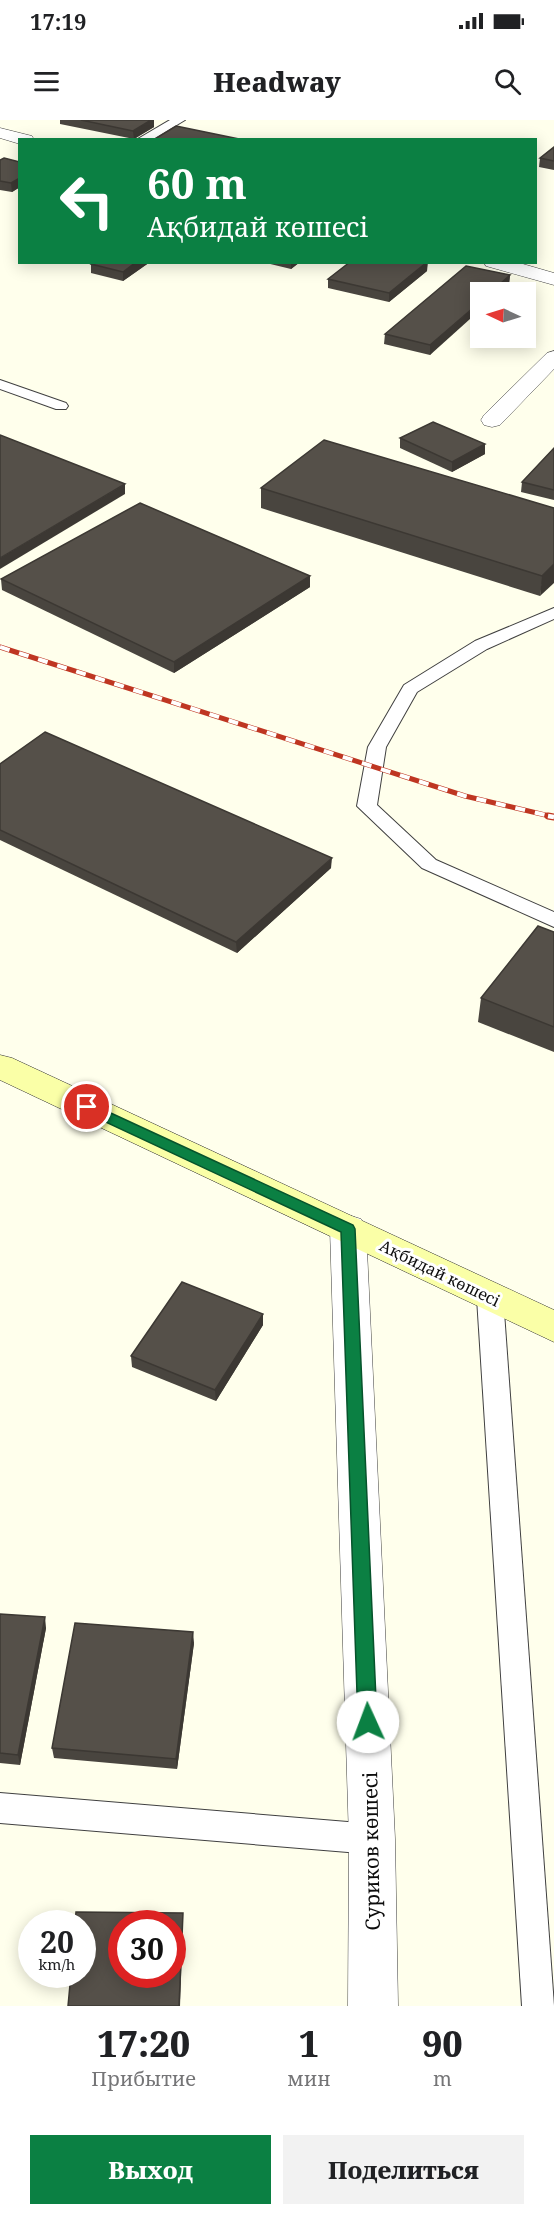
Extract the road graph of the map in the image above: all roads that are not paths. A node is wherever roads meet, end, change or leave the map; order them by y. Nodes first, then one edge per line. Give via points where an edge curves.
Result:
1 (179, 120) edge
2 (1, 134) edge
3 (18, 138) edge
4 (146, 138) edge
5 (500, 264) edge
6 (554, 279) edge
7 (554, 357) edge
8 (0, 384) edge
9 (61, 406) dead end
10 (492, 420) dead end
11 (554, 613) edge
12 (554, 920) edge
13 (0, 1066) edge
14 (348, 1229) junction
15 (490, 1298) junction
16 (554, 1328) edge
17 (0, 1808) edge
18 (372, 1839) junction
19 (373, 2006) edge
20 (539, 2006) edge

1 - 4 lane
2 - 3 street
5 - 6 street
7 - 10 street
8 - 9 lane
11 - 12 lane via 481,645 410,690 377,747 367,806 429,864
13 - 14 street, Ақбидай көшесі
14 - 15 street, Ақбидай көшесі
14 - 18 street, Суриков көшесі
15 - 16 street, Ақбидай көшесі
15 - 20 lane
17 - 18 lane
18 - 19 street, Суриков көшесі

